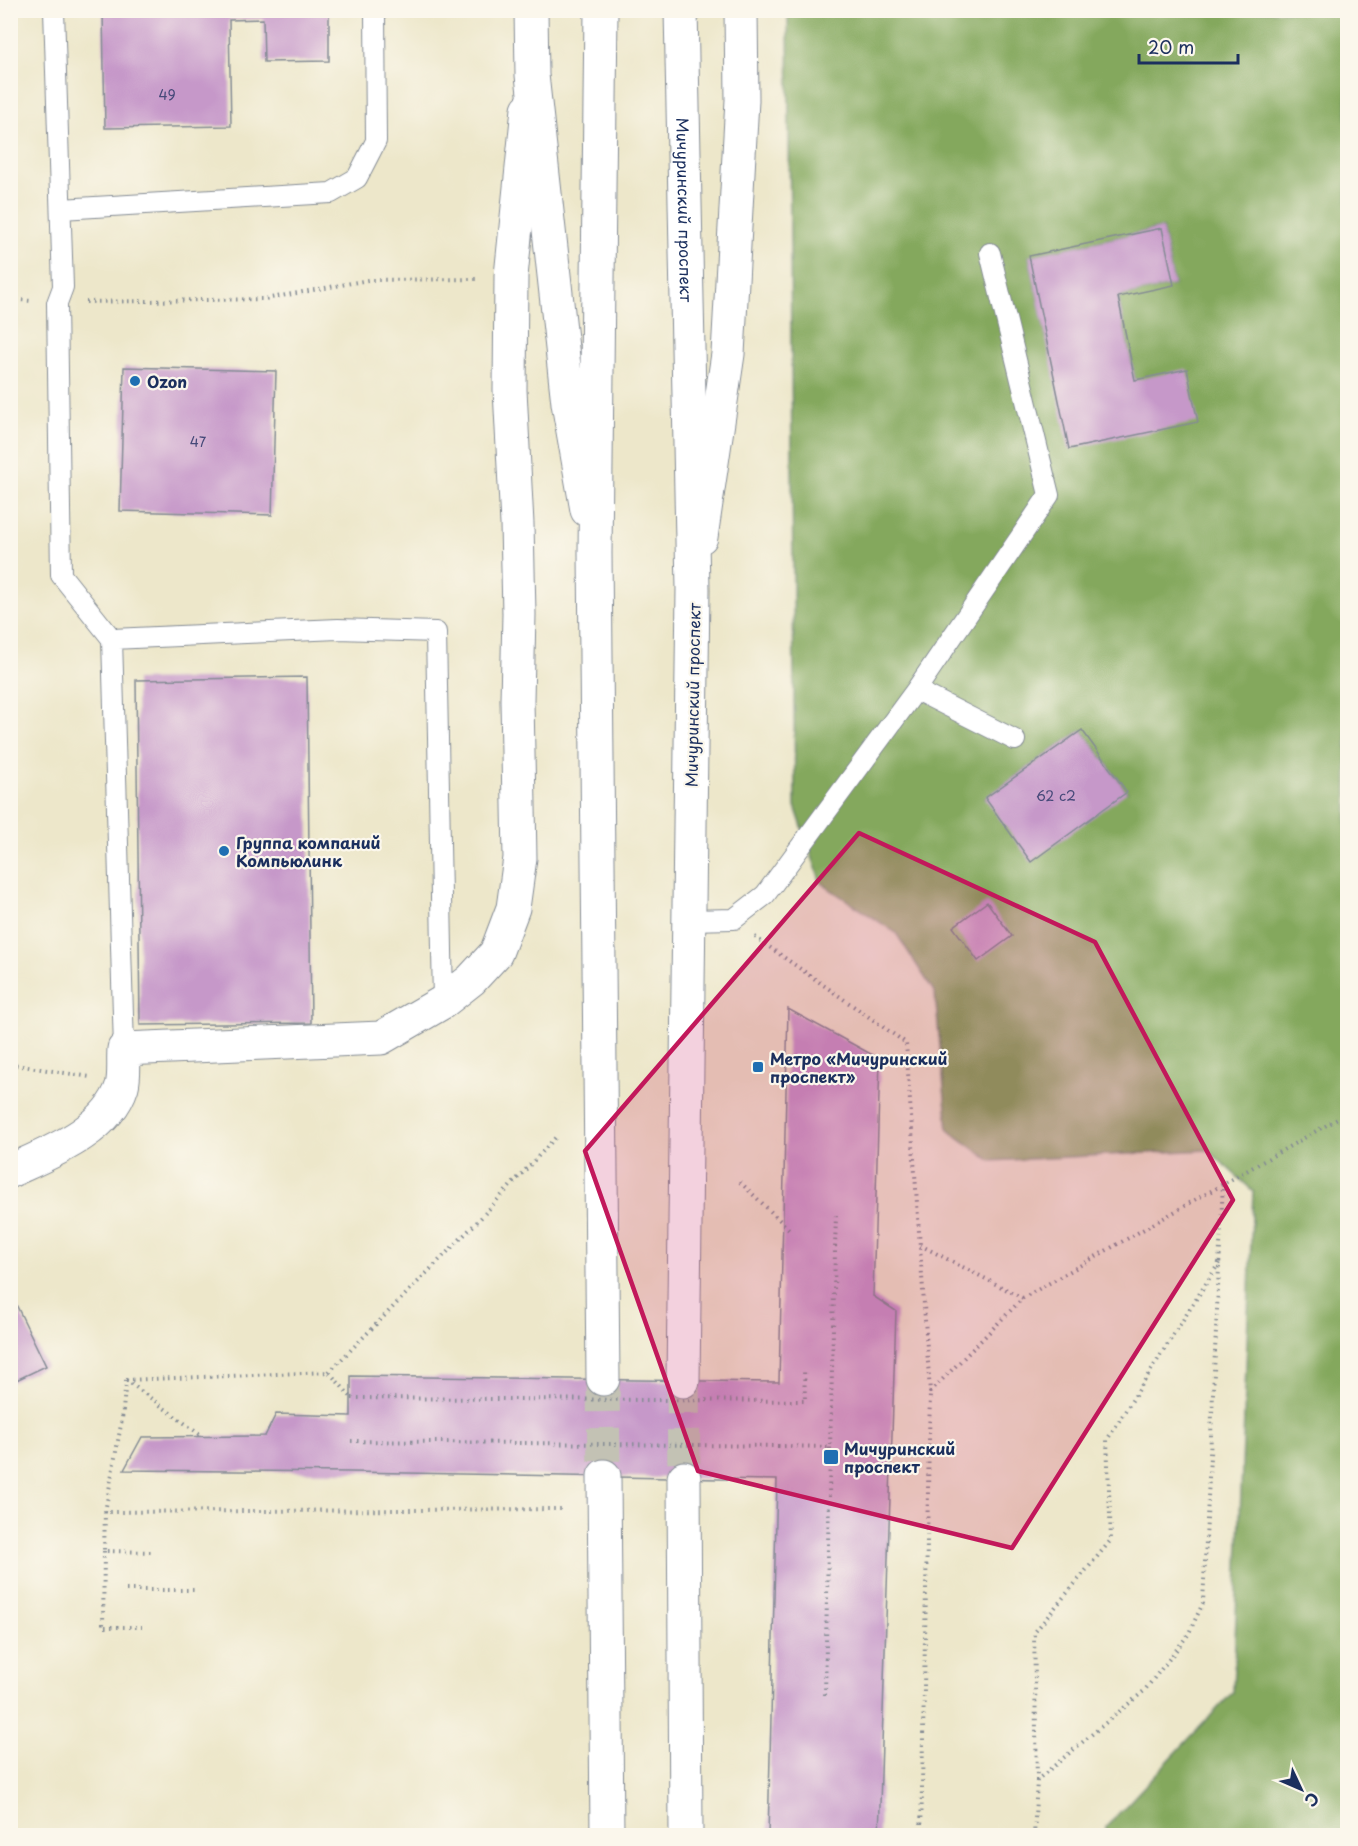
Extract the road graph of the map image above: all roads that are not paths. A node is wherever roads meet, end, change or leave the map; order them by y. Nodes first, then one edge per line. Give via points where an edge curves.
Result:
1 (54, 10) edge
2 (375, 10) edge
3 (531, 10) edge
4 (601, 10) edge
5 (681, 10) edge
6 (741, 10) edge
7 (532, 75) junction
8 (61, 209) junction
9 (990, 253) dead end
10 (595, 553) junction
11 (693, 589) junction
12 (112, 639) junction
13 (916, 690) junction
14 (1015, 740) dead end
15 (689, 920) junction
16 (443, 1002) junction
17 (124, 1049) junction
18 (10, 1172) edge
19 (603, 1379) tunnel mouth
20 (683, 1381) tunnel mouth
21 (604, 1476) tunnel mouth
22 (684, 1478) tunnel mouth
23 (607, 1836) edge
24 (686, 1836) edge

1 - 8 lane
2 - 8 lane via 376,141 357,178 332,194
3 - 7 main road
4 - 10 main road
5 - 11 main road, Мичуринский проспект
6 - 11 main road via 741,100 728,354
7 - 10 main road via 568,403
7 - 16 main road via 511,276 520,858 513,908 496,953
8 - 12 lane via 63,287 57,303 61,575
9 - 13 lane via 1049,495
10 - 19 main road
11 - 15 main road, Мичуринский проспект
12 - 16 lane via 338,629 436,632
12 - 17 lane
13 - 14 lane
13 - 15 lane via 765,895 734,919
15 - 20 main road, Мичуринский проспект
16 - 17 main road via 381,1038
17 - 18 main road via 122,1085 111,1109 74,1141
21 - 23 main road
22 - 24 main road

